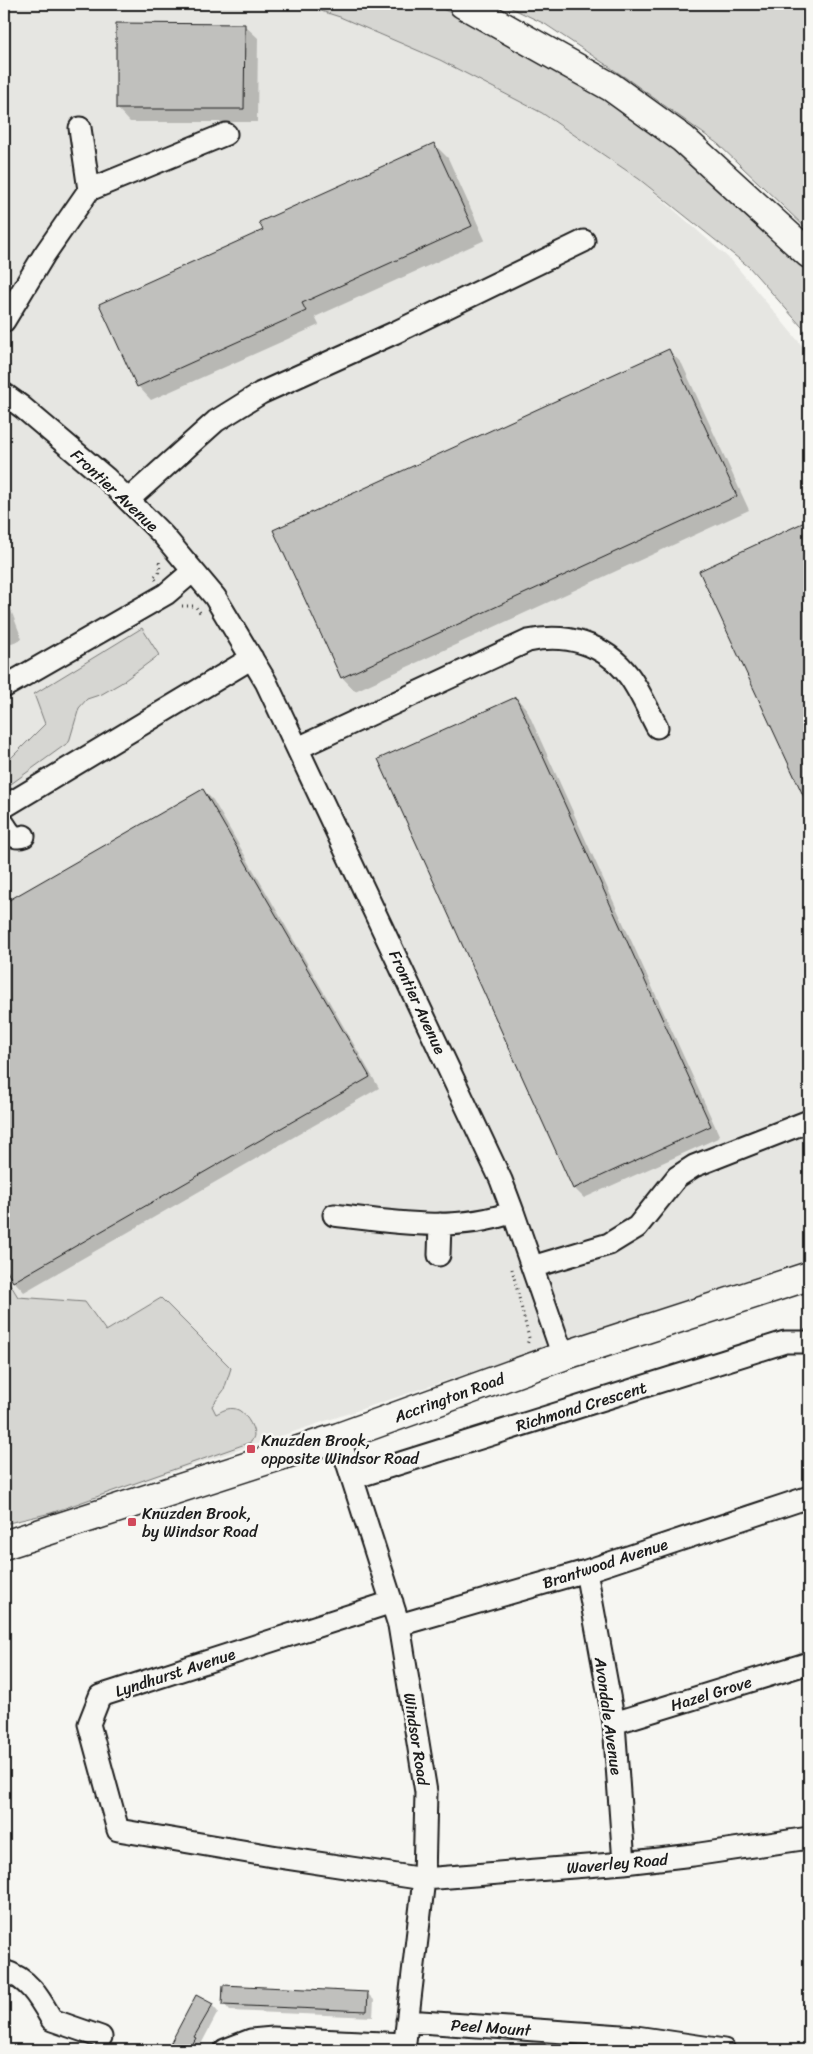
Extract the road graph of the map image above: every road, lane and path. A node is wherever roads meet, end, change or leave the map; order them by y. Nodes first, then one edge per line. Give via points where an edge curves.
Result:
1 (464, 4) edge
2 (80, 128) dead end
3 (226, 134) dead end
4 (89, 190) junction
5 (584, 241) dead end
6 (809, 254) edge
7 (4, 321) edge
8 (4, 394) edge
9 (128, 500) junction
10 (158, 558) dead end
11 (193, 571) junction
12 (166, 594) junction
13 (205, 619) dead end
14 (252, 658) junction
15 (4, 687) edge
16 (656, 727) dead end
17 (298, 748) junction
18 (4, 807) edge
19 (4, 824) edge
20 (24, 836) dead end
21 (809, 1121) edge
22 (513, 1212) junction
23 (334, 1215) dead end
24 (440, 1224) junction
25 (439, 1255) dead end
26 (532, 1268) junction
27 (809, 1276) edge
28 (518, 1298) dead end
29 (809, 1342) edge
30 (522, 1349) dead end
31 (563, 1356) junction
32 (339, 1437) junction
33 (353, 1478) junction
34 (809, 1497) edge
35 (4, 1545) edge
36 (586, 1571) junction
37 (392, 1602) junction
38 (399, 1625) junction
39 (809, 1663) edge
40 (614, 1723) junction
41 (809, 1838) edge
42 (624, 1863) junction
43 (424, 1879) junction
44 (4, 1971) edge
45 (407, 2021) junction
46 (101, 2037) dead end
47 (635, 2044) edge
48 (405, 2047) edge
49 (225, 2050) edge
50 (724, 2050) edge

1 - 6 main road via 611,87 683,139
2 - 4 street
3 - 4 street
4 - 7 street via 48,248
5 - 9 street via 261,393 216,421
8 - 9 street, Frontier Avenue via 99,471
9 - 11 street, Frontier Avenue
10 - 12 path via 160,571 154,577
11 - 12 street
11 - 14 street, Frontier Avenue via 215,597
12 - 13 path via 175,610 184,605 195,606
12 - 15 street
14 - 17 street, Frontier Avenue
14 - 18 street
16 - 17 street via 638,689 617,663 602,651 578,640 544,638 528,641
17 - 22 street, Frontier Avenue via 501,1180
19 - 20 street via 16,838
21 - 26 street via 694,1166 677,1177 637,1227 609,1244
22 - 24 street via 474,1222
22 - 26 street, Frontier Avenue
23 - 24 street
24 - 25 street
26 - 31 street, Frontier Avenue
27 - 31 main road, Accrington Road
28 - 30 path via 529,1338 528,1345
29 - 33 street, Richmond Crescent via 785,1342
31 - 32 main road, Accrington Road
32 - 33 street, Windsor Road
32 - 35 main road, Accrington Road
33 - 37 street, Windsor Road
34 - 36 street, Brantwood Avenue
36 - 38 street, Brantwood Avenue
36 - 40 street, Avondale Avenue
37 - 38 street, Windsor Road
37 - 43 street, Lyndhurst Avenue via 100,1696 89,1724 118,1830
38 - 43 street, Windsor Road via 426,1792
39 - 40 street, Hazel Grove
40 - 42 street, Avondale Avenue
41 - 42 street, Waverley Road
42 - 43 street, Waverley Road
43 - 45 street, Windsor Road
44 - 46 street via 12,1973 36,1992 52,2020
45 - 47 street, Peel Mount
45 - 48 street, Windsor Road
47 - 50 street, Peel Mount
48 - 49 street via 273,2038 251,2040

